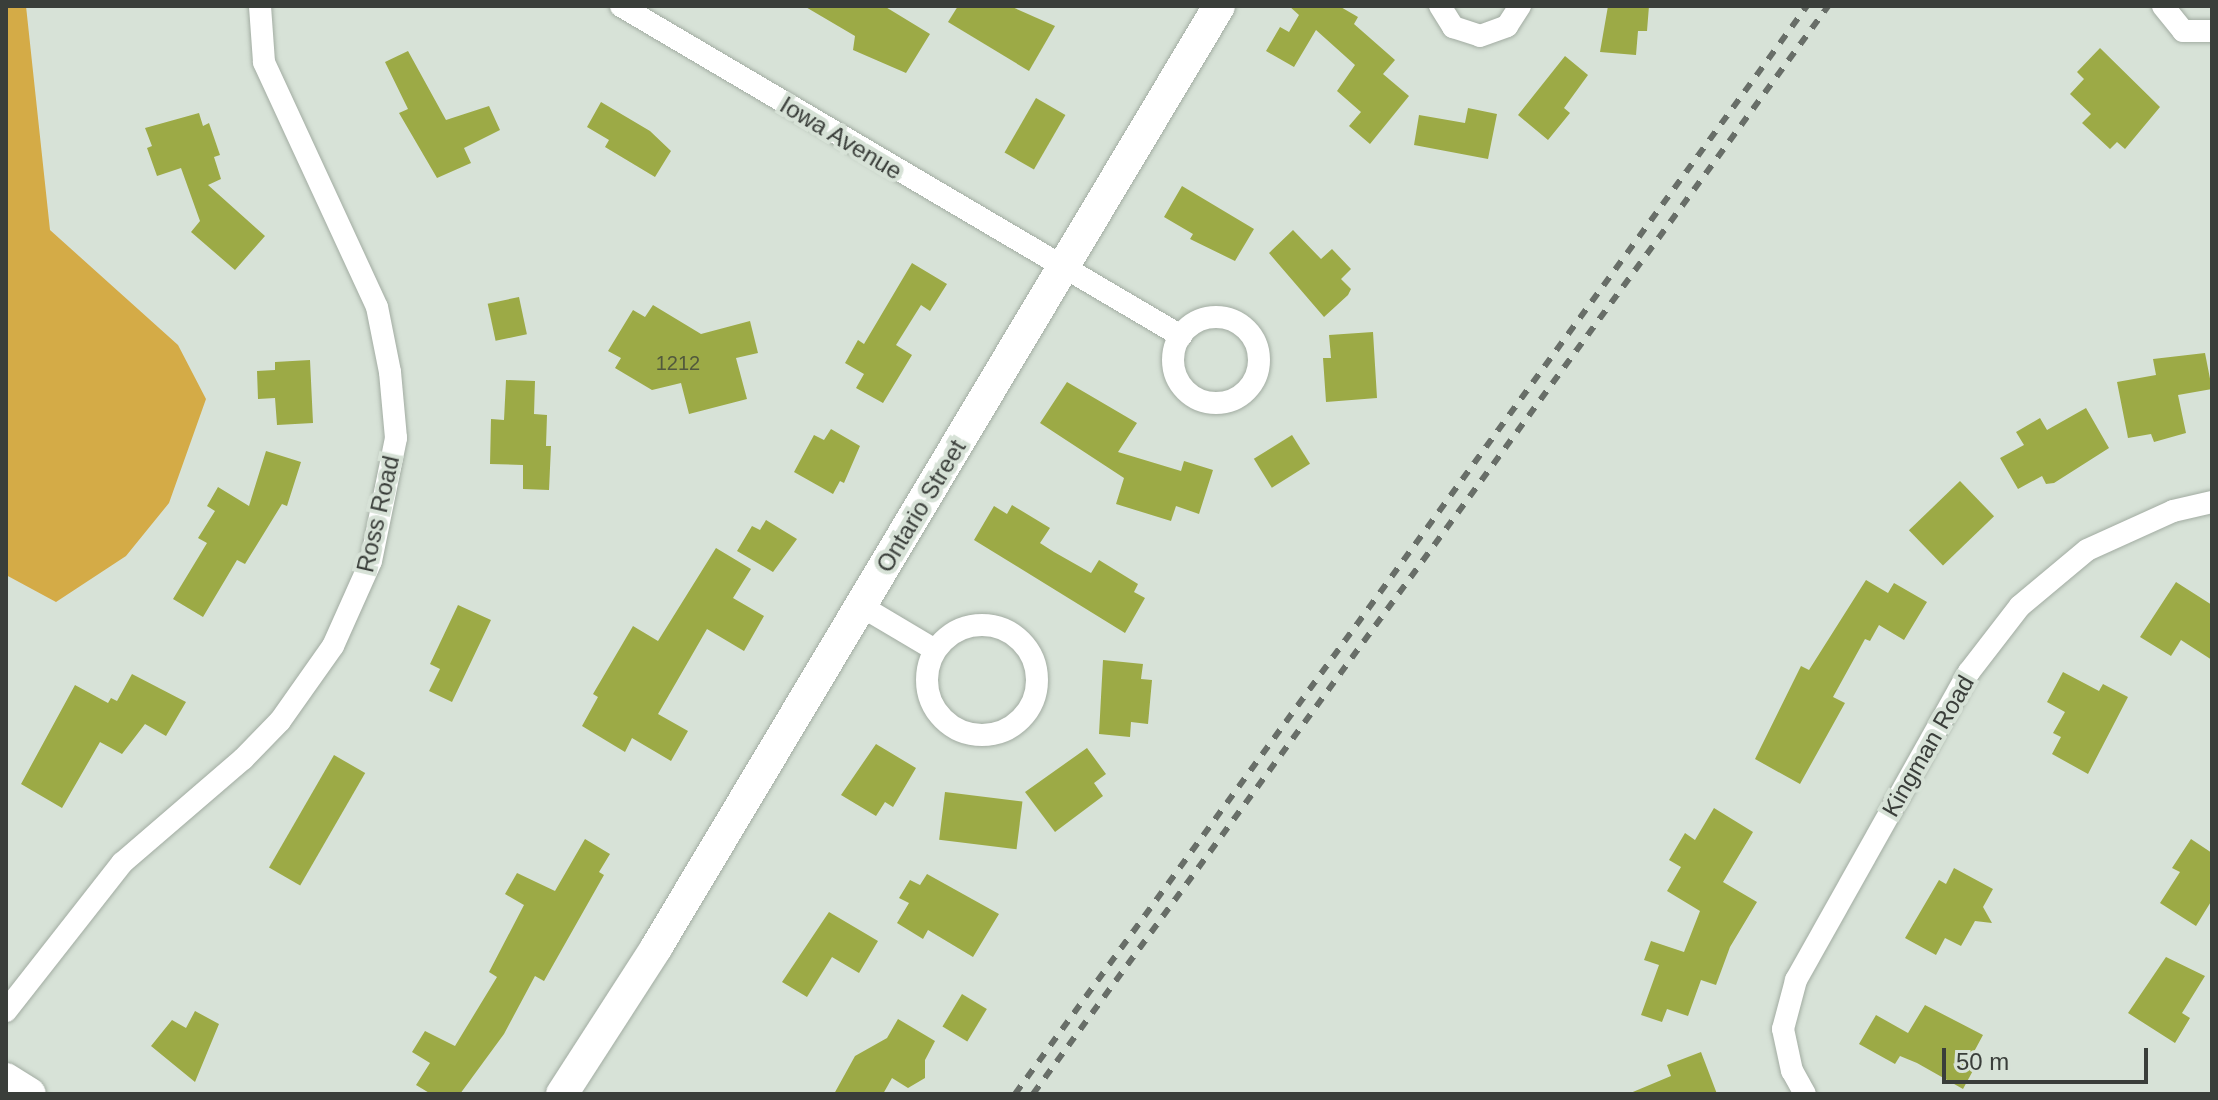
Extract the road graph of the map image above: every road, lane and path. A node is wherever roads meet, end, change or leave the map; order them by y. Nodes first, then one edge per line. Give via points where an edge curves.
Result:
1 (260, 6) edge
2 (621, 6) edge
3 (1219, 6) edge
4 (1440, 6) edge
5 (1520, 6) edge
6 (2163, 6) edge
7 (2212, 31) edge
8 (1062, 267) junction
9 (1181, 336) dead end
10 (2212, 502) edge
11 (861, 606) junction
12 (935, 650) junction
13 (621, 1005) junction
14 (6, 1011) edge
15 (6, 1079) edge
16 (30, 1094) edge
17 (562, 1094) edge
18 (580, 1094) edge
19 (1805, 1094) edge

1 - 14 street, Ross Road via 264,62 372,294 388,359 396,438 371,561 333,646 280,721 122,863
2 - 8 street, Iowa Avenue
3 - 8 main road, Ontario Street
4 - 5 street via 1453,27 1480,36 1507,26
6 - 7 street via 2183,31
8 - 9 street, Iowa Avenue
8 - 11 main road, Ontario Street
10 - 19 street, Kingman Road via 2173,511 2087,550 2020,606 1969,672 1796,980 1783,1029 1792,1071
11 - 12 street
11 - 13 main road, Ontario Street
12 - 12 street via 956,630 973,625 1007,630 1021,640 1037,671 1031,705 1021,719 999,732 973,735 957,730 932,706 927,689
13 - 17 main road, Ontario Street
13 - 18 main road, Ontario Street
15 - 16 main road

